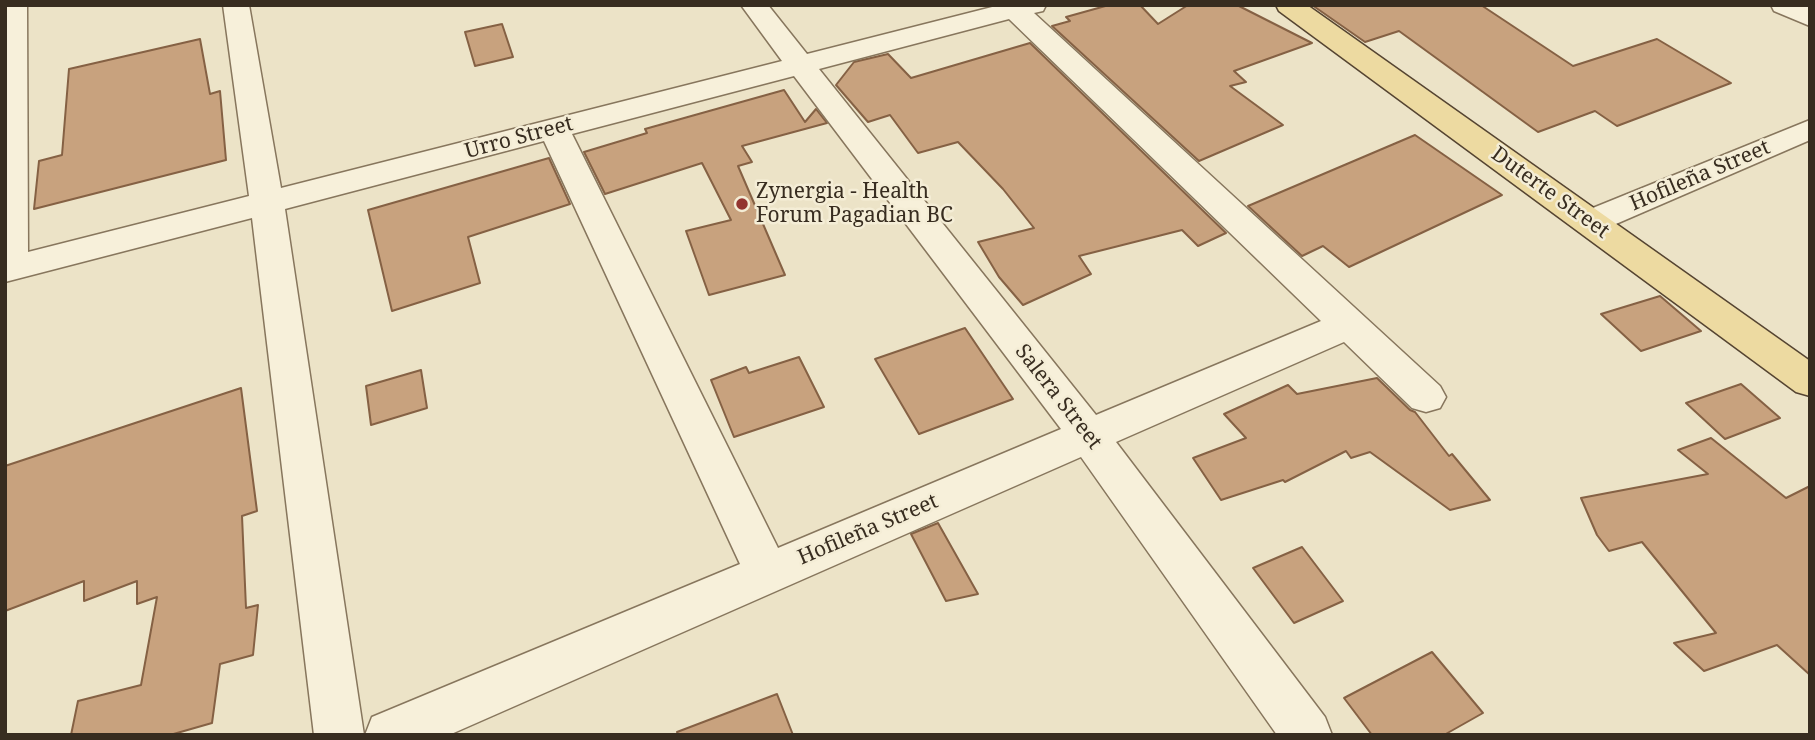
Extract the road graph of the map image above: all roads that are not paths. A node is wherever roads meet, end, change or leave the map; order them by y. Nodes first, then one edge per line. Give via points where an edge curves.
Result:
1 (14, 5) edge
2 (236, 5) edge
3 (754, 5) edge
4 (1289, 5) edge
5 (1784, 5) edge
6 (1024, 8) edge
7 (1810, 18) edge
8 (799, 66) junction
9 (10, 67) edge
10 (554, 129) junction
11 (1810, 129) edge
12 (267, 203) junction
13 (1590, 222) junction
14 (7, 270) edge
15 (1347, 325) junction
16 (1810, 381) edge
17 (1426, 397) dead end
18 (1088, 436) junction
19 (768, 573) junction
20 (339, 735) edge
21 (390, 735) edge
22 (1307, 735) edge

1 - 9 street
2 - 12 street
3 - 8 street, Salera Street
4 - 13 main road, Duterte Street
5 - 7 street
6 - 8 street, Urro Street
6 - 15 street
8 - 10 street, Urro Street
8 - 18 street, Salera Street
9 - 14 street
10 - 12 street, Urro Street
10 - 19 street
11 - 13 street, Hofileña Street
12 - 14 street, Urro Street
12 - 20 street
13 - 16 main road, Duterte Street
15 - 17 street
15 - 18 street, Hofileña Street
18 - 19 street, Hofileña Street
18 - 22 street, Salera Street
19 - 21 street, Hofileña Street

